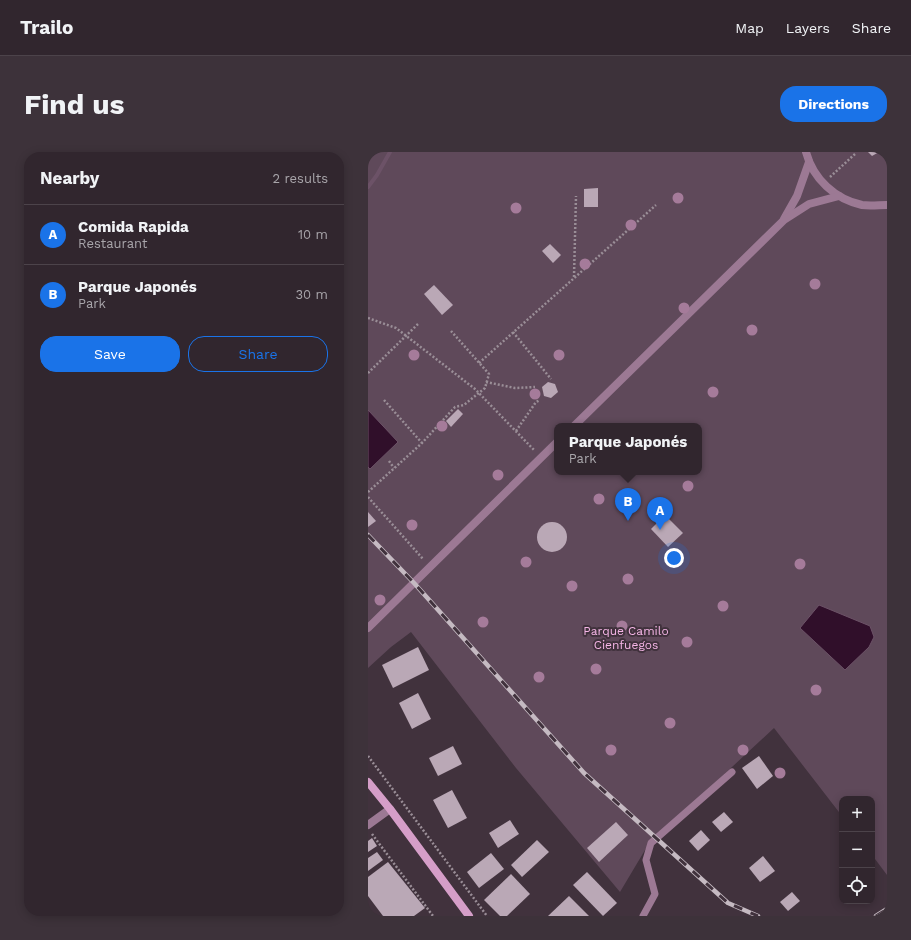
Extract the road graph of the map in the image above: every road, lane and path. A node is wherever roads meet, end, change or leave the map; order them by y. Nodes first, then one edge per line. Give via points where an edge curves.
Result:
1 (806, 152) edge
2 (855, 154) dead end
3 (809, 162) junction
4 (823, 183) junction
5 (576, 196) dead end
6 (839, 196) junction
7 (656, 205) dead end
8 (887, 205) edge
9 (784, 220) junction
10 (574, 278) junction
11 (368, 318) edge
12 (418, 324) dead end
13 (451, 331) dead end
14 (513, 332) junction
15 (406, 336) junction
16 (479, 362) junction
17 (368, 373) edge
18 (551, 379) dead end
19 (486, 382) junction
20 (535, 387) dead end
21 (478, 393) junction
22 (384, 400) dead end
23 (540, 400) dead end
24 (577, 423) edge
25 (516, 431) junction
26 (422, 443) junction
27 (554, 445) edge
28 (542, 457) junction
29 (388, 461) dead end
30 (394, 468) junction
31 (368, 492) edge
32 (368, 497) edge
33 (430, 567) junction
34 (368, 628) edge
35 (368, 756) edge
36 (732, 772) dead end
37 (368, 782) edge
38 (390, 809) junction
39 (368, 825) edge
40 (368, 829) edge
41 (433, 916) edge
42 (469, 916) edge
43 (487, 916) edge
44 (644, 916) edge

1 - 3 street
2 - 4 path
3 - 4 street
3 - 9 street via 797,196
4 - 6 street
5 - 10 path
6 - 8 street via 862,205
6 - 9 street via 809,204
7 - 10 path
9 - 24 street
10 - 14 path
11 - 15 path via 396,328
12 - 15 path
13 - 16 path
14 - 16 path
14 - 18 path
15 - 17 path
15 - 21 path
16 - 19 path via 489,374
19 - 20 path via 515,388
19 - 21 path via 485,388
21 - 25 path
21 - 26 path via 464,405 456,407
22 - 26 path
23 - 25 path
25 - 28 path
26 - 30 path
27 - 28 street
28 - 33 street
29 - 30 path
30 - 31 path
32 - 33 path
33 - 34 street
35 - 43 path
36 - 44 lane via 651,843 646,860 654,894
37 - 38 main road
38 - 39 street
38 - 42 main road
40 - 41 path

